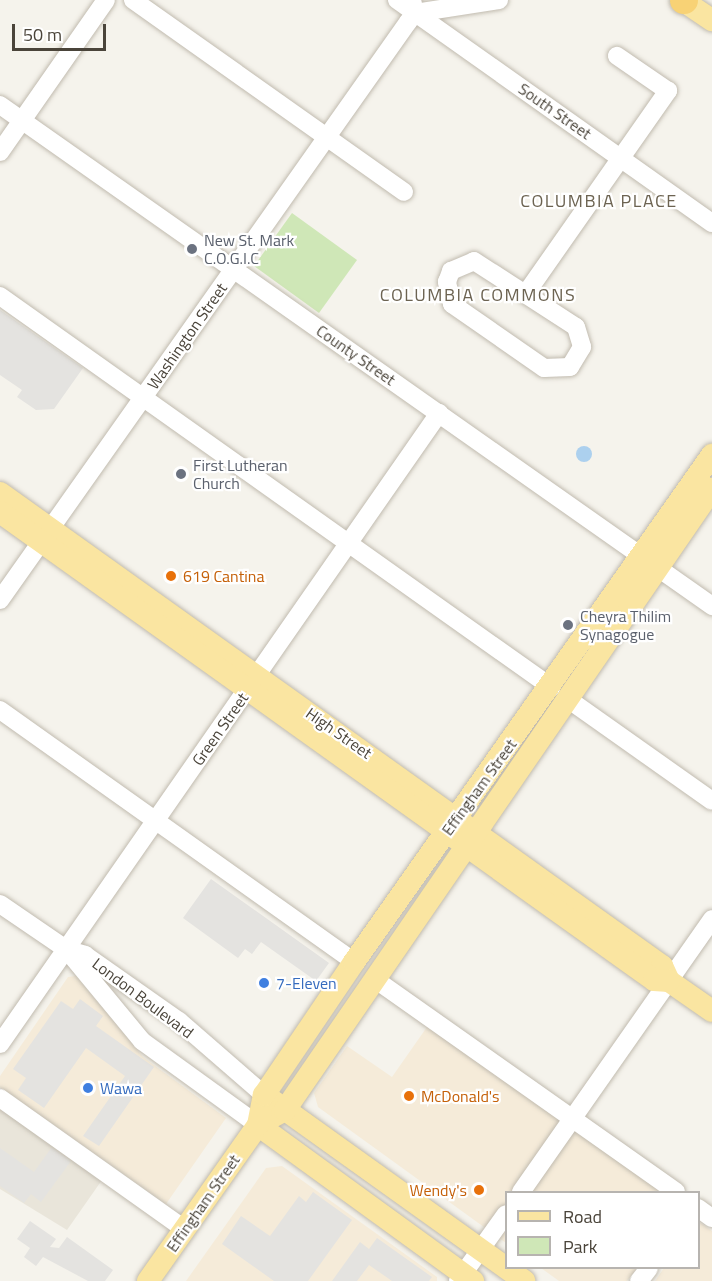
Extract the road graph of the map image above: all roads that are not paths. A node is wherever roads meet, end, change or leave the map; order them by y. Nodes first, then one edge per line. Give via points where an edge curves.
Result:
1 (106, 0) edge
2 (132, 0) edge
3 (397, 0) edge
4 (499, 0) edge
5 (683, 0) edge
6 (413, 6) edge
7 (712, 20) edge
8 (617, 56) dead end
9 (0, 105) edge
10 (22, 120) junction
11 (327, 138) junction
12 (0, 152) edge
13 (621, 158) junction
14 (404, 192) dead end
15 (712, 223) edge
16 (234, 270) junction
17 (527, 292) junction
18 (0, 296) edge
19 (143, 398) junction
20 (439, 413) junction
21 (712, 455) edge
22 (712, 489) edge
23 (0, 493) edge
24 (0, 512) edge
25 (46, 535) junction
26 (349, 544) junction
27 (650, 562) junction
28 (0, 600) edge
29 (712, 606) edge
30 (252, 683) junction
31 (560, 693) junction
32 (0, 710) edge
33 (712, 801) edge
34 (156, 821) junction
35 (451, 825) junction
36 (472, 840) junction
37 (0, 904) edge
38 (712, 919) edge
39 (66, 949) junction
40 (354, 962) junction
41 (376, 980) junction
42 (669, 981) junction
43 (712, 1011) edge
44 (0, 1044) edge
45 (264, 1095) junction
46 (0, 1098) edge
47 (285, 1110) junction
48 (573, 1119) junction
49 (258, 1125) junction
50 (522, 1191) edge
51 (675, 1191) edge
52 (700, 1209) edge
53 (505, 1217) edge
54 (712, 1218) edge
55 (184, 1229) junction
56 (481, 1251) junction
57 (505, 1268) edge
58 (507, 1269) edge
59 (648, 1269) edge
60 (465, 1279) edge
61 (148, 1281) edge
62 (524, 1281) edge
63 (639, 1281) edge

1 - 10 street
2 - 11 street
3 - 6 street, South Street
4 - 6 street
5 - 7 main road
6 - 11 street, Washington Street
6 - 13 street, South Street
8 - 13 street via 668,91
9 - 10 street, County Street
10 - 12 street
10 - 16 street, County Street
11 - 14 street
11 - 16 street, Washington Street
13 - 15 street, South Street
13 - 17 street
16 - 19 street, Washington Street
16 - 20 street, County Street
17 - 17 street via 582,335 582,346 570,367 557,372 535,362 453,304 447,282 462,262 474,261
18 - 19 street
19 - 25 street, Washington Street
19 - 26 street
20 - 26 street, Green Street
20 - 27 street, County Street
21 - 27 main road, Effingham Street
22 - 27 main road, Effingham Street
23 - 25 main road, High Street
24 - 25 main road, High Street
25 - 28 street, Washington Street
25 - 30 main road, High Street
26 - 30 street, Green Street
26 - 31 street
27 - 29 street, County Street
27 - 31 main road, Effingham Street
30 - 34 street, Green Street
30 - 35 main road, High Street
31 - 33 street
31 - 35 main road, Effingham Street
31 - 36 main road, Effingham Street
32 - 34 street
34 - 39 street, Green Street
34 - 40 street
35 - 36 main road, High Street
35 - 40 main road, Effingham Street
36 - 41 main road, Effingham Street
36 - 42 main road, High Street via 654,980
37 - 39 street
38 - 42 street
39 - 44 street, Green Street
39 - 45 street, London Boulevard via 85,955 171,1016
39 - 49 street, London Boulevard via 142,1041
40 - 45 main road, Effingham Street
41 - 47 main road, Effingham Street
41 - 48 street
42 - 43 main road, High Street
42 - 48 street
45 - 47 main road, London Boulevard
45 - 49 main road, Effingham Street
46 - 55 street
47 - 49 main road, Effingham Street
47 - 56 main road, London Boulevard
48 - 50 street
48 - 51 street
49 - 55 main road, Effingham Street
49 - 60 main road, London Boulevard
52 - 54 street
53 - 56 street
55 - 61 main road, Effingham Street
56 - 57 main road, London Boulevard
56 - 60 street
58 - 62 main road, London Boulevard
59 - 63 street

